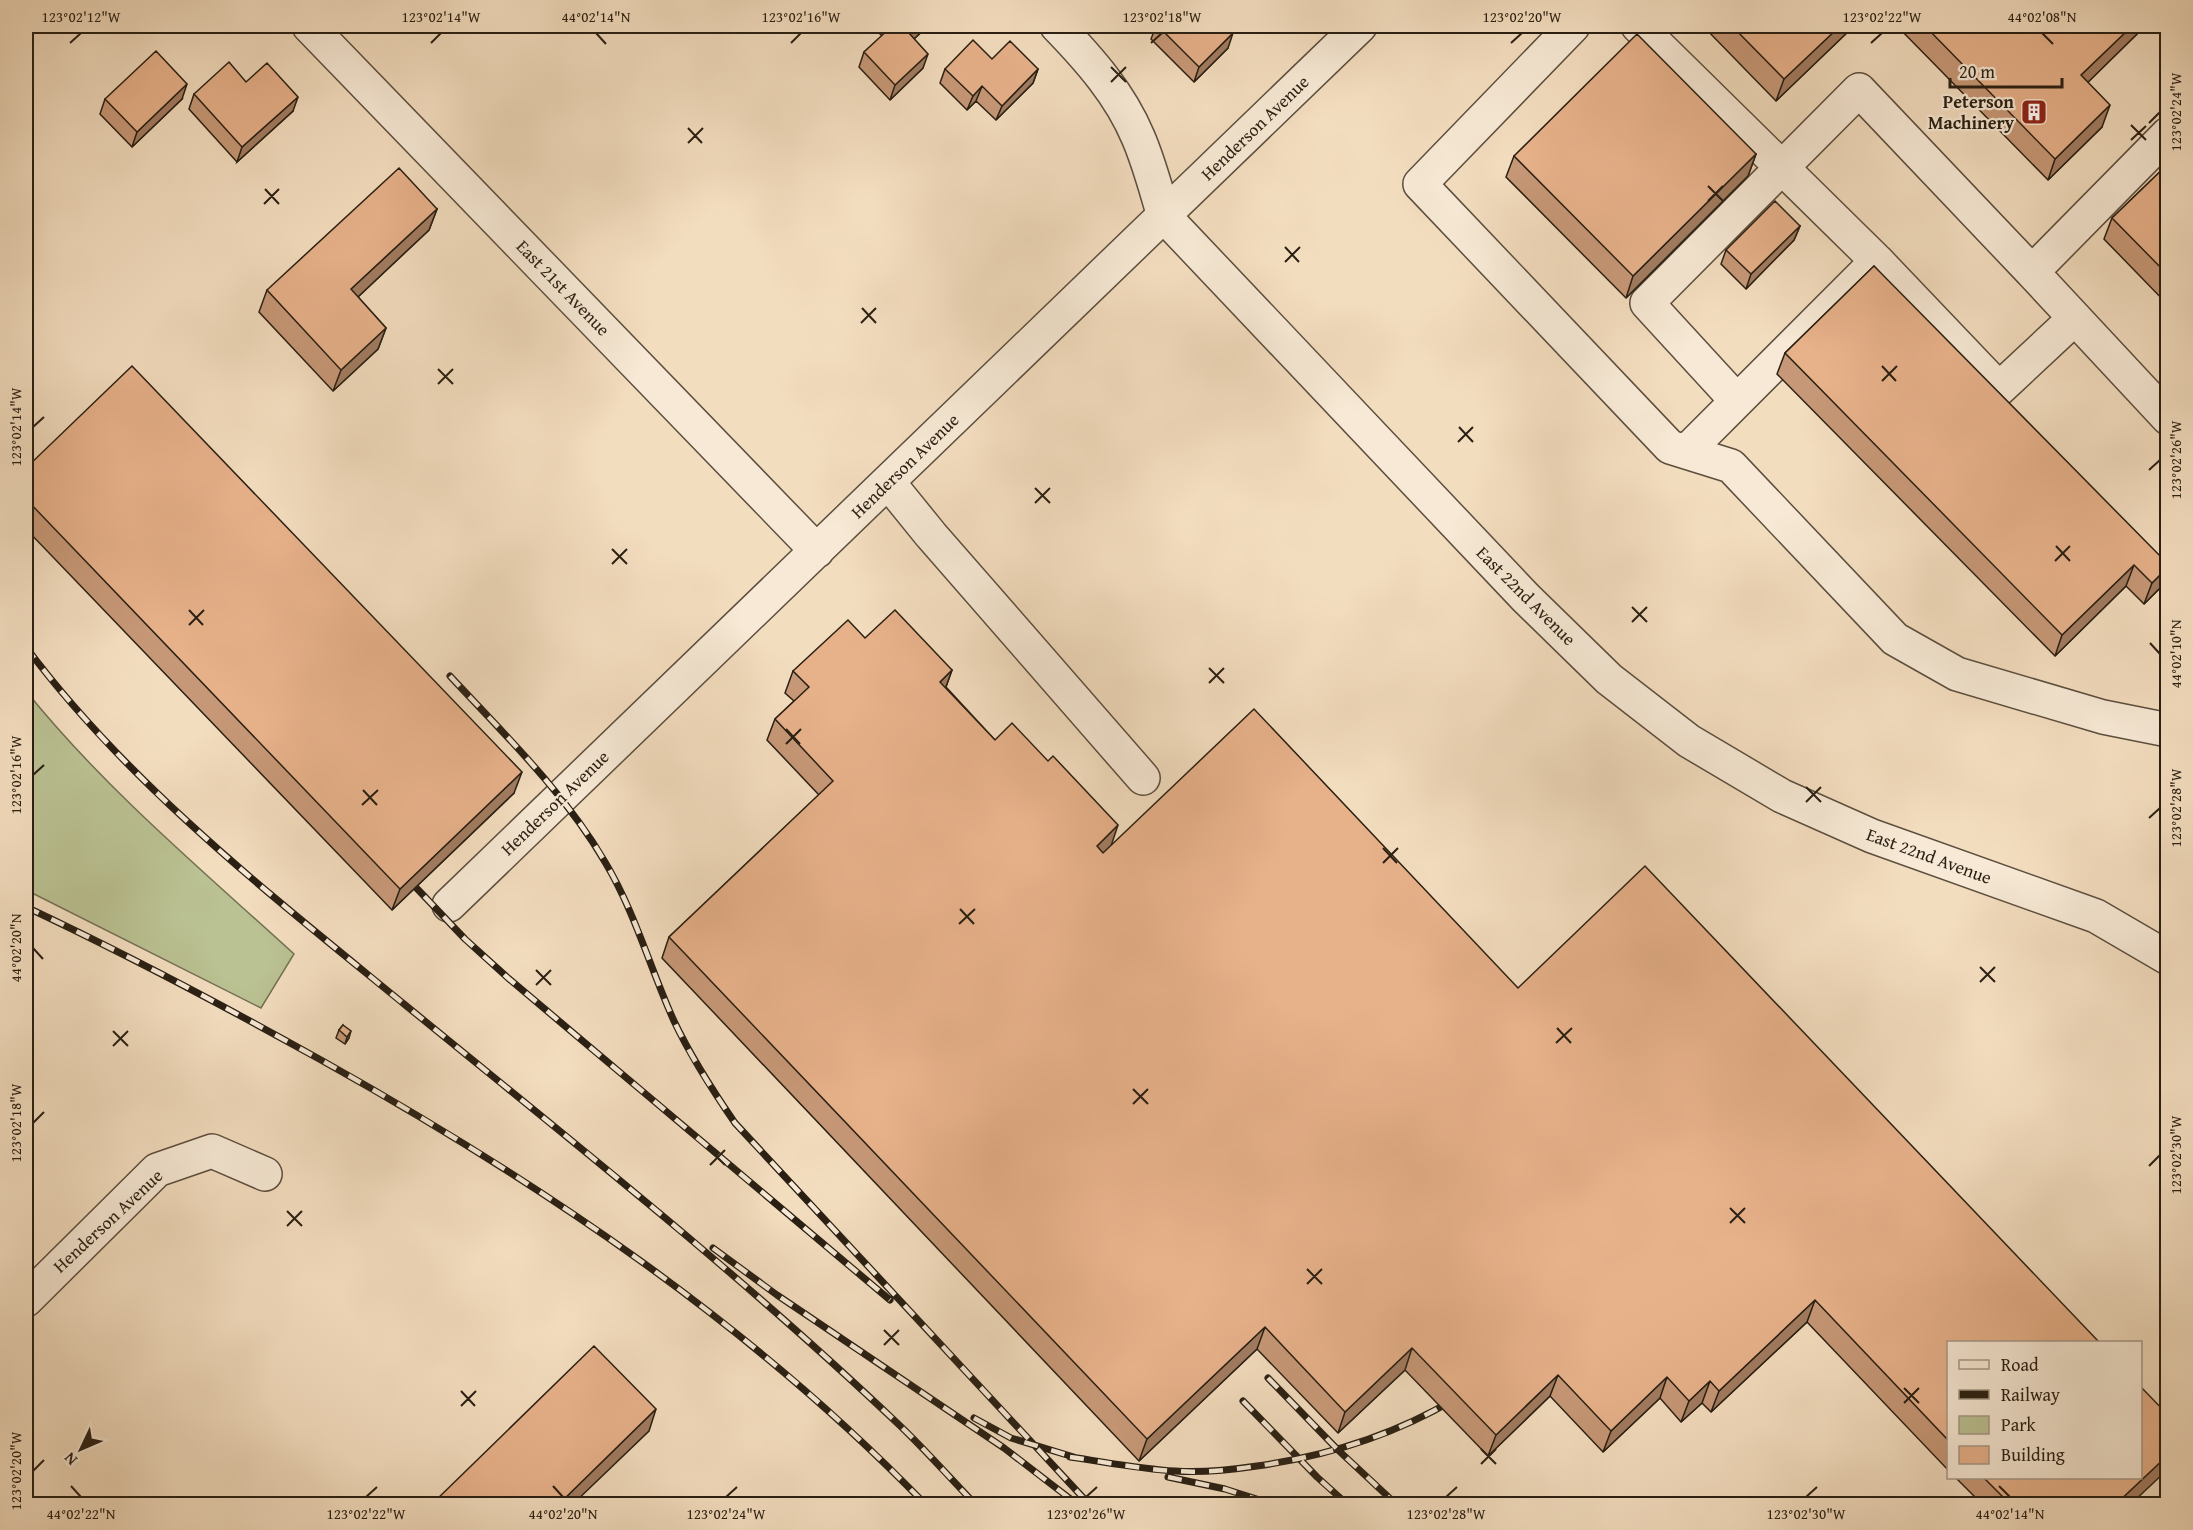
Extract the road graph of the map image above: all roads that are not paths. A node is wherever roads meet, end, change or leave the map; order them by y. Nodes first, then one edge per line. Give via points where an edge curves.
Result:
1 (309, 26) edge
2 (1057, 26) edge
3 (1360, 26) edge
4 (1573, 26) edge
5 (1638, 26) edge
6 (2168, 134) edge
7 (1782, 167) junction
8 (1164, 216) junction
9 (1877, 261) junction
10 (2032, 272) junction
11 (2075, 318) junction
12 (1737, 401) junction
13 (2168, 418) edge
14 (1686, 452) junction
15 (888, 482) junction
16 (817, 550) junction
17 (2168, 730) edge
18 (1143, 778) dead end
19 (449, 905) dead end
20 (2168, 958) edge
21 (265, 1174) dead end
22 (26, 1300) edge

1 - 16 street, East 21st Avenue
2 - 8 street, East 22nd Avenue via 1090,59 1116,96 1138,136
3 - 8 street, Henderson Avenue
4 - 14 street via 1420,184 1670,447
5 - 7 street
6 - 10 street
7 - 9 street
7 - 10 street via 1859,90
7 - 12 street via 1647,303
8 - 15 street, Henderson Avenue
8 - 20 street, East 22nd Avenue via 1526,598 1609,679 1689,741 1782,796 1872,836 2096,916
9 - 11 street via 1999,389
9 - 12 street
10 - 11 street
11 - 13 street
12 - 14 street
14 - 17 street via 1731,465 1895,639 1957,674 2103,717
15 - 16 street, Henderson Avenue
15 - 18 street
16 - 19 street, Henderson Avenue
21 - 22 street, Henderson Avenue via 212,1150 157,1170

